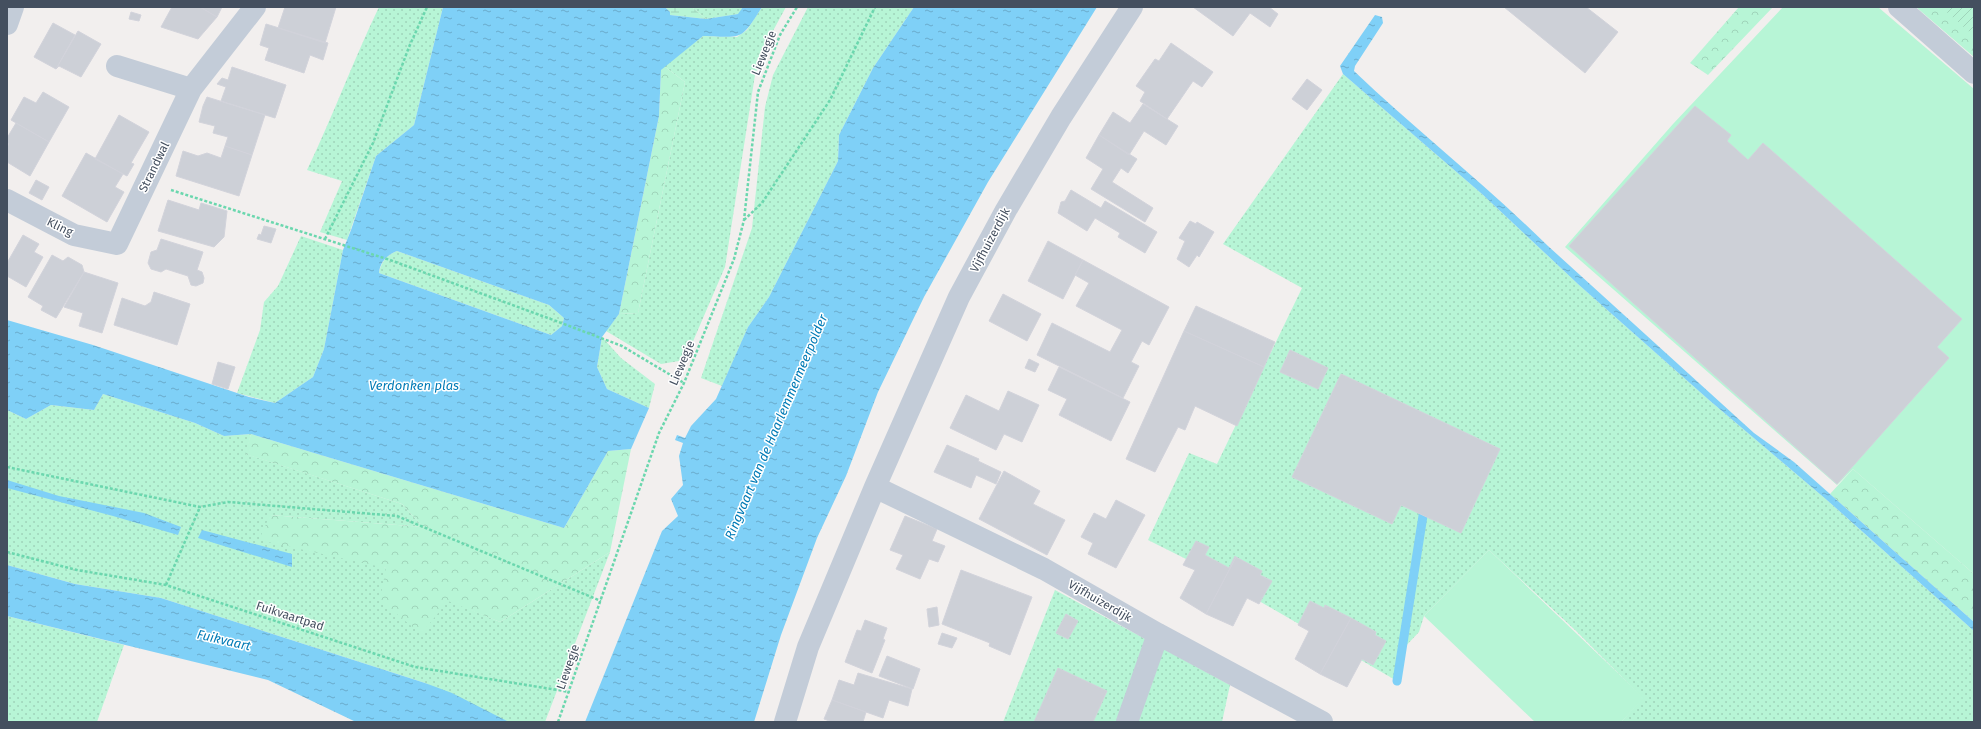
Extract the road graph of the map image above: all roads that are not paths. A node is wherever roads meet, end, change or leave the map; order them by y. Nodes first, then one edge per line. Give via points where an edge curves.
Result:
1 (13, 7) edge
2 (255, 7) edge
3 (1132, 7) edge
4 (1899, 7) edge
5 (7, 24) edge
6 (116, 66) dead end
7 (1974, 73) edge
8 (191, 90) junction
9 (7, 200) edge
10 (117, 244) joint
11 (875, 487) junction
12 (1158, 634) junction
13 (785, 722) edge
14 (1127, 722) edge
15 (1322, 722) edge

1 - 5 street
2 - 8 street, Strandwal
3 - 11 street, Vijfhuizerdijk via 1061,117 1006,210 959,297
4 - 7 street
6 - 8 street
8 - 10 street, Strandwal
9 - 10 street, Kling via 74,235
11 - 12 street, Vijfhuizerdijk via 1044,569
11 - 13 street, Vijfhuizerdijk via 808,647
12 - 14 street
12 - 15 street, Vijfhuizerdijk

